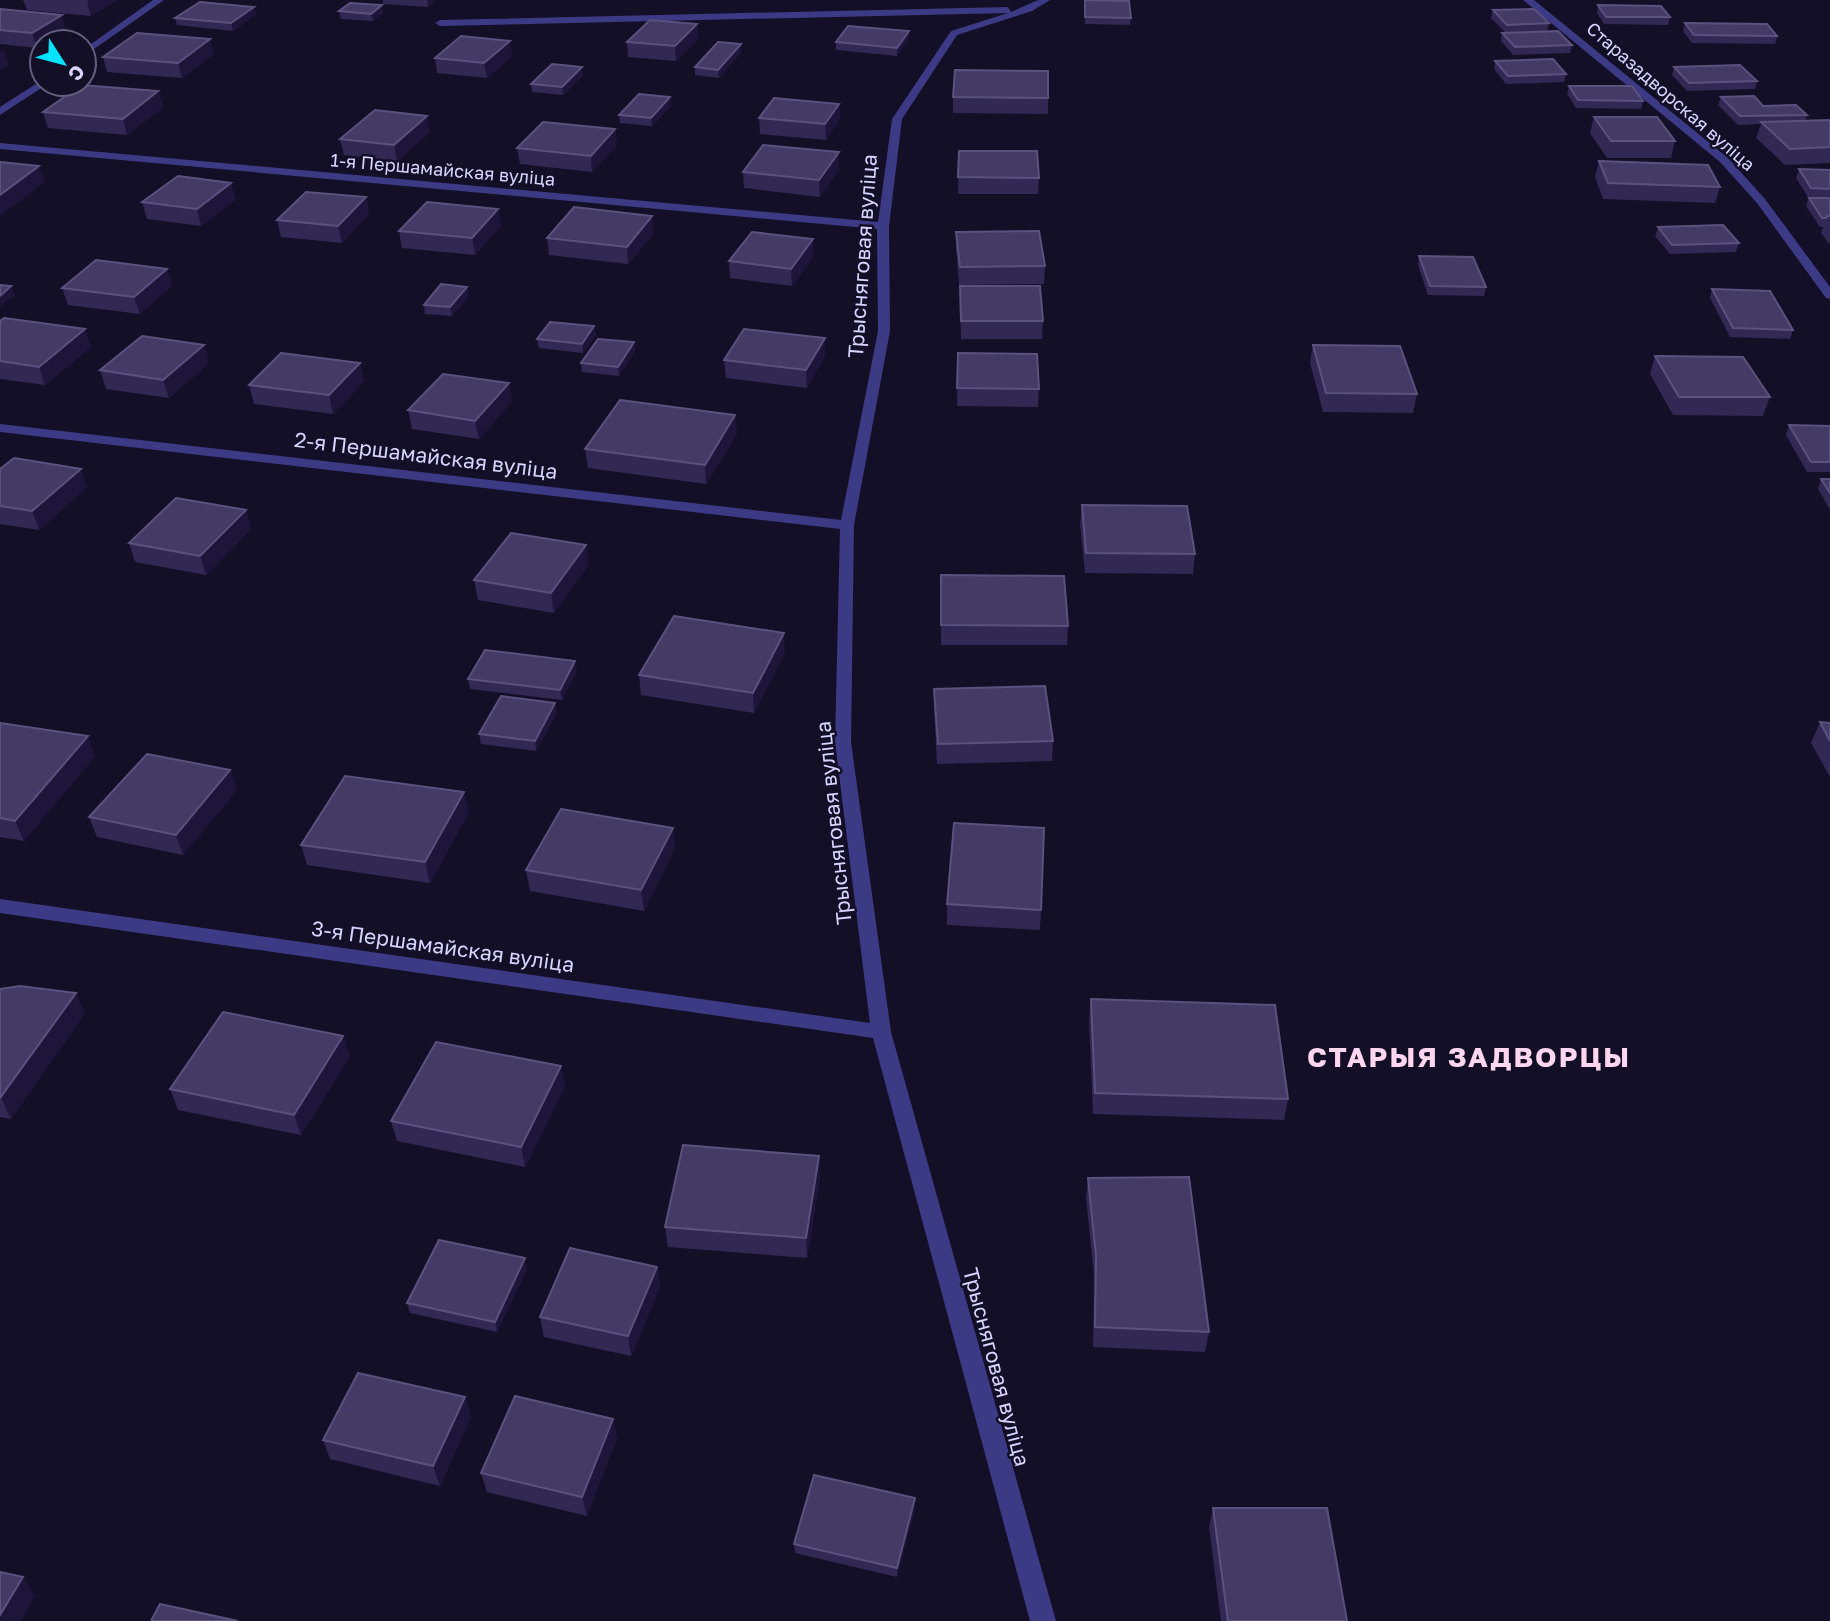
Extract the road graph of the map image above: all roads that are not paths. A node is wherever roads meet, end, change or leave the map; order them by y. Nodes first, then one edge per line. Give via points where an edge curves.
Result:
1 (159, 0) edge
2 (1045, 0) edge
3 (1528, 0) edge
4 (1029, 9) junction
5 (440, 23) dead end
6 (98, 43) edge
7 (28, 93) edge
8 (0, 113) edge
9 (0, 146) edge
10 (883, 226) junction
11 (1830, 295) edge
12 (0, 428) edge
13 (847, 525) junction
14 (0, 906) edge
15 (881, 1031) junction
16 (1043, 1621) edge

1 - 6 street
2 - 4 street, Трысняговая вуліца
3 - 11 street, Старазадворская вуліца via 1724,160 1761,201
4 - 5 street
4 - 10 street, Трысняговая вуліца via 954,33 897,119
7 - 8 street
9 - 10 street, 1-я Першамайская вуліца
10 - 13 street, Трысняговая вуліца via 884,331
12 - 13 street, 2-я Першамайская вуліца
13 - 15 street, Трысняговая вуліца via 843,742
14 - 15 street, 3-я Першамайская вуліца
15 - 16 street, Трысняговая вуліца

